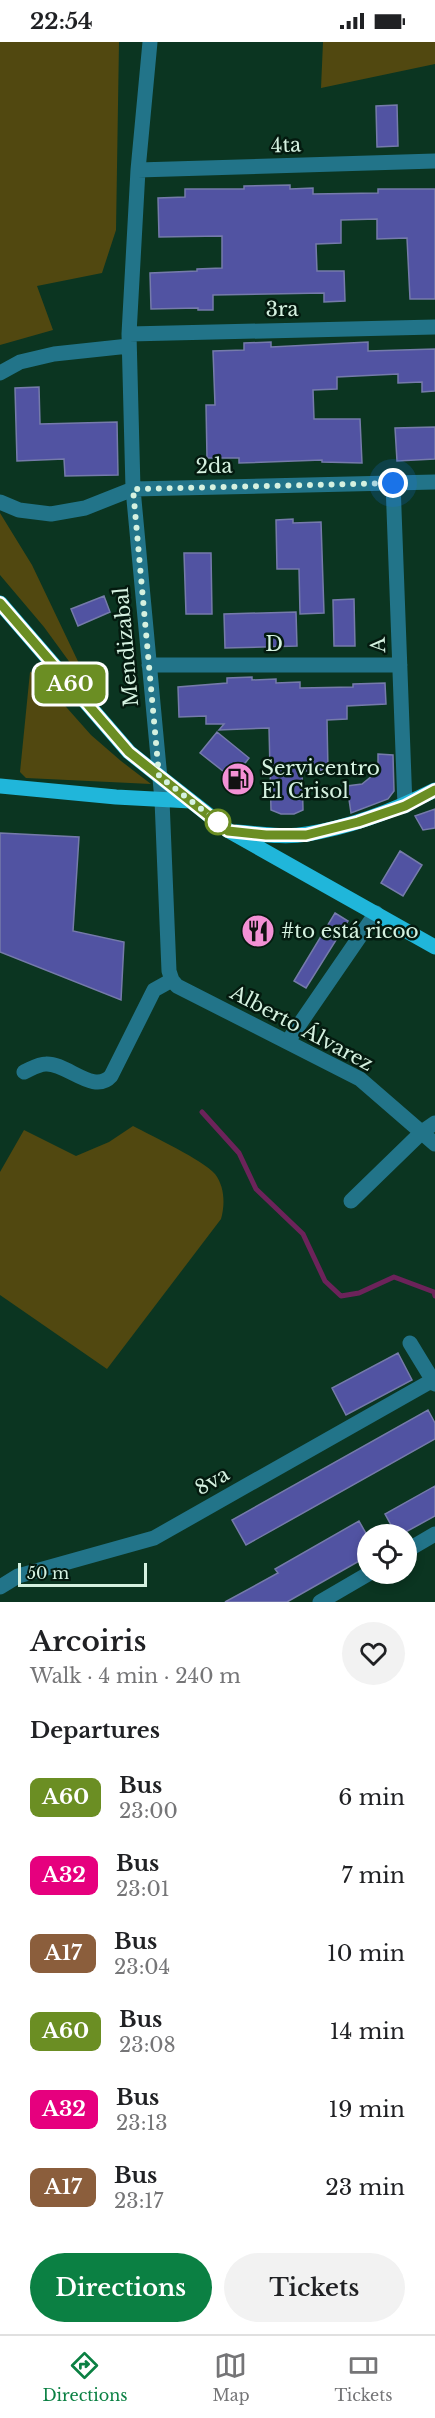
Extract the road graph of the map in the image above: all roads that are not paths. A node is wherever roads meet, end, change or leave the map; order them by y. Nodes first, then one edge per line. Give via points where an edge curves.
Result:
1 (150, 42) edge
2 (435, 161) edge
3 (138, 170) junction
4 (435, 327) edge
5 (129, 340) junction
6 (0, 373) edge
7 (435, 482) edge
8 (393, 483) junction
9 (133, 489) junction
10 (0, 502) edge
11 (0, 603) edge
12 (149, 665) junction
13 (399, 665) junction
14 (159, 776) junction
15 (0, 786) edge
16 (435, 790) edge
17 (162, 800) junction
18 (191, 801) junction
19 (405, 806) junction
20 (228, 831) junction
21 (376, 913) junction
22 (435, 947) edge
23 (172, 980) junction
24 (288, 1041) junction
25 (24, 1072) dead end
26 (429, 1128) edge
27 (435, 1144) edge
28 (351, 1201) dead end
29 (410, 1343) dead end
30 (434, 1382) edge
31 (435, 1534) edge
32 (417, 1545) edge
33 (357, 1580) edge
34 (0, 1587) edge
35 (320, 1602) edge

1 - 3 street, Mendizabal
2 - 3 street, 4ta
3 - 5 street, Mendizabal
4 - 5 street, 3ra
5 - 6 street, 3ra via 20,362
5 - 9 street, Mendizabal
7 - 8 street, 2da
8 - 9 street, 2da
8 - 13 street, A
9 - 10 street, 2da via 85,508 51,514 19,510
9 - 12 street, Mendizabal
11 - 14 main road via 129,752
12 - 13 street, D
12 - 14 street, Mendizabal
13 - 19 street, A
14 - 17 street, Mendizabal
14 - 18 main road
15 - 17 main road
16 - 19 main road
17 - 18 main road
17 - 23 street, Mendizabal
18 - 20 main road
19 - 20 main road via 306,835
20 - 21 main road
21 - 22 main road
21 - 24 street
23 - 24 street, Alberto Álvarez
23 - 25 street via 154,990 106,1081 100,1083 46,1064
24 - 26 street, Alberto Álvarez via 360,1079
26 - 27 street, Alberto Álvarez
26 - 28 street
29 - 30 street
30 - 34 street, 8va via 154,1538 18,1576
31 - 32 street
33 - 35 street

